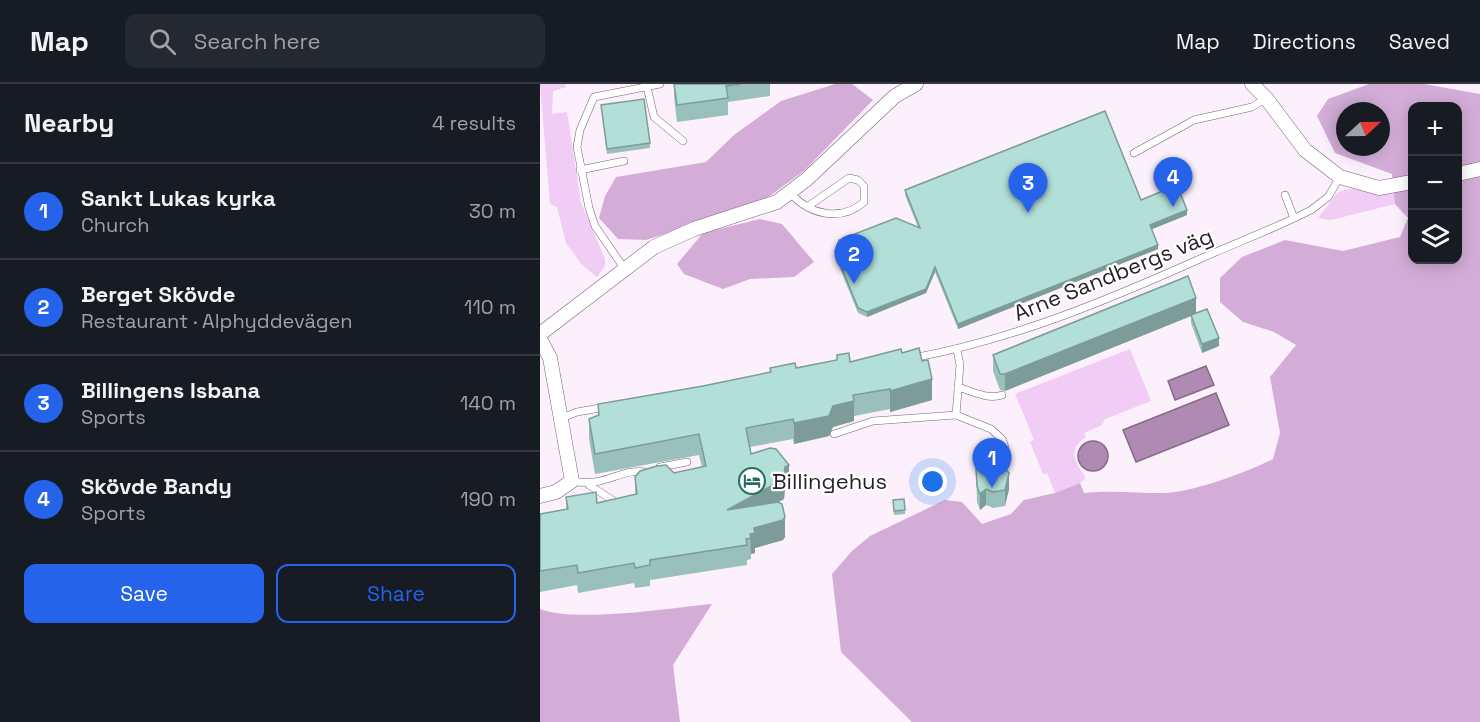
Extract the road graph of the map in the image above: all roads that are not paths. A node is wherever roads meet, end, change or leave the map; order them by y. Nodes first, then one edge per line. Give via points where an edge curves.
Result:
1 (660, 84) edge
2 (916, 84) edge
3 (1252, 84) edge
4 (647, 87) junction
5 (1266, 98) junction
6 (683, 141) dead end
7 (1134, 153) dead end
8 (624, 161) dead end
9 (1480, 169) edge
10 (580, 170) junction
11 (1462, 173) edge
12 (1340, 177) junction
13 (1408, 183) edge
14 (790, 193) junction
15 (1285, 195) dead end
16 (807, 207) junction
17 (1294, 218) junction
18 (624, 268) junction
19 (540, 336) edge
20 (957, 350) junction
21 (907, 359) edge
22 (958, 387) junction
23 (1002, 395) dead end
24 (615, 406) edge
25 (956, 415) junction
26 (559, 419) junction
27 (834, 434) dead end
28 (687, 462) dead end
29 (999, 463) edge
30 (572, 481) junction
31 (589, 485) junction
32 (540, 496) edge
33 (627, 509) edge

1 - 4 lane
2 - 14 street via 885,104
3 - 5 street
4 - 6 lane via 654,117
4 - 10 lane via 594,96 580,130
5 - 7 lane via 1252,107 1194,120
5 - 12 street via 1305,150
8 - 10 lane
9 - 11 street
10 - 18 lane via 595,226
12 - 13 street via 1379,188
12 - 17 lane, Arne Sandbergs väg via 1328,197
14 - 16 lane
14 - 18 street via 760,209 670,239
15 - 17 lane
16 - 16 lane via 830,214 852,212 864,202 864,186 849,178
17 - 20 lane, Arne Sandbergs väg via 1086,309
18 - 19 street
19 - 26 street via 550,358
20 - 21 lane, Arne Sandbergs väg
20 - 22 lane
22 - 23 lane via 985,396
22 - 25 lane
24 - 26 lane
25 - 27 lane via 873,421
25 - 29 lane via 998,434 1005,447
26 - 30 street
28 - 31 lane via 648,472 624,473
30 - 31 lane
30 - 32 street via 556,492
31 - 33 lane

